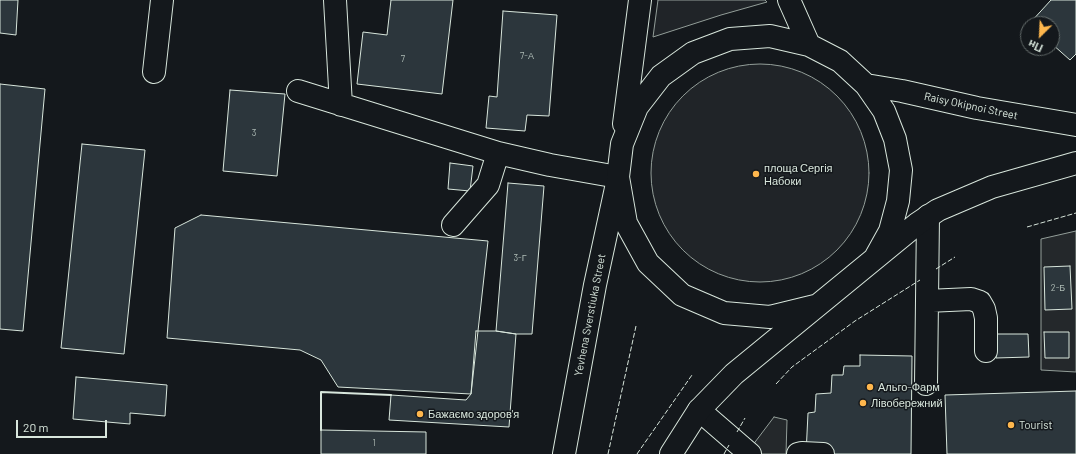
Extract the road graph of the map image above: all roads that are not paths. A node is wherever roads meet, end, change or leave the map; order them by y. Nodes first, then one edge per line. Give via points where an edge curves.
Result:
1 (162, 0) edge
2 (335, 0) edge
3 (640, 0) edge
4 (789, 0) edge
5 (809, 45) junction
6 (154, 72) dead end
7 (866, 85) junction
8 (298, 91) dead end
9 (341, 105) junction
10 (1076, 125) edge
11 (622, 144) junction
12 (498, 153) junction
13 (1076, 163) edge
14 (618, 177) junction
15 (928, 216) junction
16 (453, 225) dead end
17 (875, 258) junction
18 (928, 301) junction
19 (815, 306) junction
20 (986, 351) dead end
21 (926, 384) dead end
22 (699, 410) junction
23 (564, 454) edge
24 (671, 454) edge
25 (750, 454) edge
26 (798, 454) edge
27 (823, 454) edge

1 - 6 main road
2 - 9 main road
3 - 11 main road
4 - 5 main road
5 - 7 main road via 840,61
5 - 11 main road via 770,36 730,39 693,53 661,76 637,107
7 - 10 main road, Raisy Okipnoi Street
7 - 17 main road via 887,118 895,140 901,170 898,202 890,231
8 - 9 main road
9 - 12 main road
11 - 14 main road
12 - 14 main road
12 - 16 main road via 488,185
13 - 15 main road via 992,187
14 - 19 main road via 626,223 648,263 682,295 724,313 770,317
14 - 23 main road, Yevhena Sverstiuka Street via 594,285
15 - 17 main road
15 - 18 main road
17 - 19 main road
18 - 20 main road via 980,302 986,318
18 - 21 main road
19 - 22 main road via 734,374
22 - 24 main road
22 - 25 main road
26 - 27 main road

